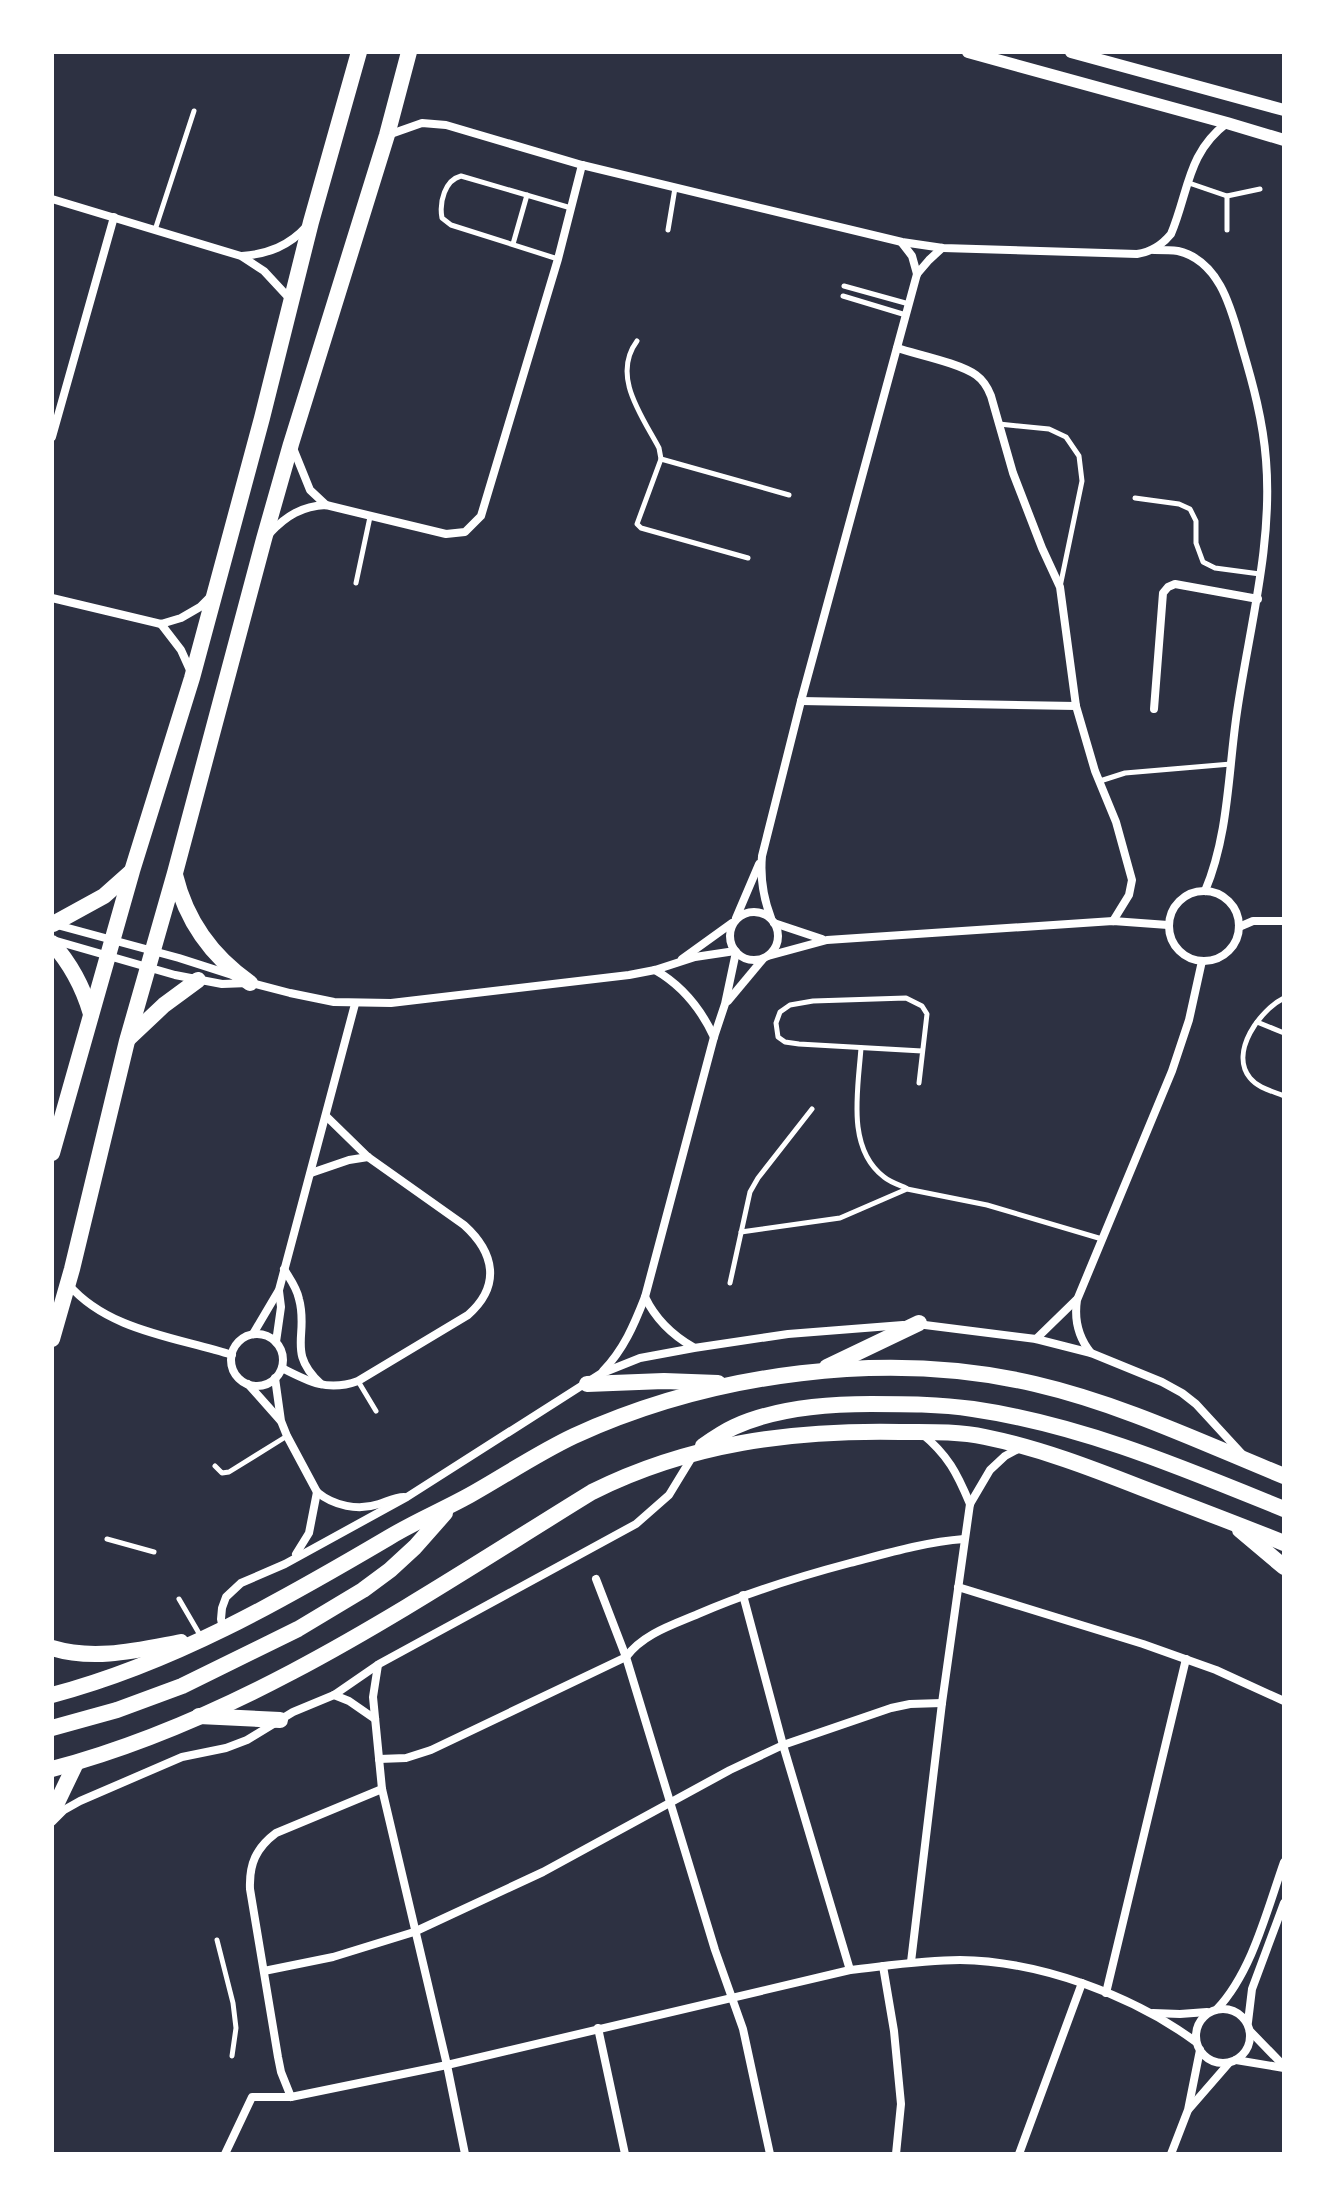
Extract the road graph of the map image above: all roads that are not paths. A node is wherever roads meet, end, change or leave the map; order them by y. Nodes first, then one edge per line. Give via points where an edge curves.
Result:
1 (359, 52) edge
2 (409, 52) edge
3 (968, 52) edge
4 (1071, 52) edge
5 (1284, 110) edge
6 (194, 111) dead end
7 (1227, 123) junction
8 (387, 135) junction
9 (1284, 140) edge
10 (582, 165) junction
11 (1189, 183) junction
12 (675, 188) junction
13 (1260, 189) dead end
14 (527, 195) junction
15 (1227, 196) junction
16 (52, 199) edge
17 (571, 208) junction
18 (114, 217) junction
19 (311, 222) junction
20 (155, 230) junction
21 (668, 230) dead end
22 (1227, 230) dead end
23 (902, 242) junction
24 (513, 244) junction
25 (943, 248) junction
26 (1153, 250) junction
27 (241, 256) junction
28 (558, 259) junction
29 (917, 274) junction
30 (844, 286) dead end
31 (843, 296) dead end
32 (291, 301) junction
33 (909, 304) junction
34 (906, 315) junction
35 (637, 341) dead end
36 (897, 348) junction
37 (998, 424) junction
38 (52, 437) edge
39 (291, 444) junction
40 (661, 459) junction
41 (789, 495) dead end
42 (1135, 498) dead end
43 (326, 505) junction
44 (370, 517) junction
45 (264, 539) junction
46 (748, 558) dead end
47 (1261, 575) junction
48 (356, 583) dead end
49 (1060, 587) junction
50 (215, 592) junction
51 (52, 598) edge
52 (1258, 599) junction
53 (161, 624) junction
54 (192, 678) junction
55 (801, 701) junction
56 (1076, 706) junction
57 (1154, 709) dead end
58 (1231, 764) junction
59 (1100, 781) junction
60 (762, 856) junction
61 (132, 871) junction
62 (175, 873) junction
63 (1205, 891) junction
64 (734, 921) junction
65 (773, 921) junction
66 (1113, 921) junction
67 (1284, 921) edge
68 (1168, 925) junction
69 (1239, 927) junction
70 (52, 933) edge
71 (827, 940) junction
72 (110, 949) junction
73 (735, 951) junction
74 (766, 957) junction
75 (151, 959) junction
76 (1202, 961) junction
77 (678, 962) junction
78 (655, 970) junction
79 (198, 980) junction
80 (250, 983) junction
81 (1284, 998) edge
82 (355, 1004) junction
83 (725, 1004) junction
84 (91, 1014) junction
85 (1257, 1022) junction
86 (1284, 1033) edge
87 (714, 1037) junction
88 (127, 1041) junction
89 (861, 1048) junction
90 (922, 1051) junction
91 (919, 1083) dead end
92 (1284, 1096) edge
93 (812, 1109) dead end
94 (326, 1116) junction
95 (52, 1153) edge
96 (368, 1157) junction
97 (311, 1173) junction
98 (907, 1189) junction
99 (741, 1232) junction
100 (1102, 1239) junction
101 (284, 1269) junction
102 (730, 1283) dead end
103 (68, 1284) junction
104 (279, 1290) junction
105 (645, 1297) junction
106 (1077, 1300) junction
107 (919, 1323) junction
108 (253, 1334) junction
109 (52, 1339) edge
110 (1036, 1339) junction
111 (276, 1342) junction
112 (694, 1348) junction
113 (1091, 1353) junction
114 (232, 1355) junction
115 (282, 1368) junction
116 (818, 1372) junction
117 (275, 1378) junction
118 (593, 1379) junction
119 (358, 1381) junction
120 (248, 1384) junction
121 (321, 1384) junction
122 (736, 1385) junction
123 (376, 1411) dead end
124 (281, 1421) junction
125 (920, 1432) junction
126 (287, 1436) junction
127 (1022, 1446) junction
128 (695, 1452) junction
129 (1250, 1462) junction
130 (215, 1466) dead end
131 (1284, 1476) edge
132 (317, 1492) junction
133 (407, 1497) junction
134 (970, 1504) junction
135 (451, 1505) junction
136 (1284, 1509) edge
137 (1229, 1521) junction
138 (107, 1539) dead end
139 (964, 1539) junction
140 (1284, 1543) edge
141 (154, 1552) dead end
142 (293, 1558) junction
143 (1284, 1567) edge
144 (596, 1579) dead end
145 (958, 1587) junction
146 (743, 1595) junction
147 (179, 1599) dead end
148 (223, 1630) junction
149 (202, 1639) junction
150 (52, 1648) edge
151 (626, 1657) junction
152 (1186, 1659) junction
153 (379, 1664) junction
154 (52, 1695) edge
155 (334, 1695) junction
156 (1284, 1701) edge
157 (942, 1703) junction
158 (198, 1716) junction
159 (375, 1719) junction
160 (280, 1720) junction
161 (52, 1728) edge
162 (783, 1745) junction
163 (379, 1759) junction
164 (76, 1763) junction
165 (52, 1769) edge
166 (382, 1789) junction
167 (671, 1802) junction
168 (52, 1813) edge
169 (52, 1822) edge
170 (1284, 1862) edge
171 (1284, 1903) edge
172 (414, 1932) junction
173 (217, 1940) dead end
174 (911, 1962) junction
175 (883, 1966) junction
176 (850, 1970) junction
177 (264, 1971) junction
178 (1082, 1983) junction
179 (1106, 1993) junction
180 (730, 1997) junction
181 (1214, 2010) junction
182 (1148, 2012) junction
183 (1249, 2027) junction
184 (598, 2028) junction
185 (1198, 2046) junction
186 (232, 2056) dead end
187 (1232, 2061) junction
188 (447, 2065) junction
189 (1284, 2067) edge
190 (291, 2097) junction
191 (1188, 2110) junction
192 (225, 2154) edge
193 (465, 2154) edge
194 (625, 2154) edge
195 (770, 2154) edge
196 (896, 2154) edge
197 (1019, 2154) edge
198 (1171, 2154) edge

1 - 19 main road
2 - 8 main road
3 - 7 street
4 - 5 street
6 - 20 lane
7 - 9 street
7 - 11 street via 1200,151
8 - 10 street via 438,123
8 - 39 main road
10 - 12 street
10 - 17 street
11 - 15 lane
11 - 26 street via 1171,234
12 - 21 lane
12 - 23 street
13 - 15 lane
14 - 17 lane
14 - 24 lane
14 - 24 lane via 461,176 448,183 441,206 442,218 451,225
15 - 22 lane
16 - 18 street
17 - 28 street
18 - 20 street
18 - 38 street
19 - 27 street via 285,245
19 - 32 main road
20 - 27 street
23 - 25 street
23 - 29 street
24 - 28 lane
25 - 26 street via 1137,254
25 - 29 street
26 - 47 street via 1180,252 1208,269 1231,310 1255,393 1266,461
27 - 32 street via 264,271
28 - 44 street via 481,516 465,532 446,534
29 - 33 street
30 - 33 lane
31 - 34 lane
32 - 50 main road
33 - 34 street
34 - 36 street
35 - 40 lane via 627,360 628,388
36 - 37 street via 977,376 991,396
36 - 55 street
37 - 49 street
37 - 49 lane via 1049,429 1066,437 1079,456 1082,481
39 - 43 street via 310,490
39 - 45 main road
40 - 41 lane
40 - 46 lane via 637,524
42 - 47 lane via 1190,509 1203,562
43 - 44 street
43 - 45 street via 296,512
44 - 48 lane
45 - 62 main road
47 - 52 street
49 - 56 street
50 - 53 street via 200,607
50 - 54 main road
51 - 53 street
52 - 57 street via 1168,587 1163,593
52 - 58 street
53 - 54 street via 181,650
54 - 61 main road
55 - 56 street
55 - 60 street
56 - 59 street
58 - 59 lane via 1125,773
58 - 63 street via 1221,845
59 - 66 street via 1132,880
60 - 64 street
60 - 65 street via 763,896
61 - 70 main road
61 - 72 main road
62 - 75 main road
62 - 80 main road via 191,919 208,945
63 - 68 street via 1180,900
63 - 69 street via 1230,902
64 - 65 street via 753,911
64 - 73 street via 729,937
64 - 77 street
65 - 71 street
65 - 74 street via 778,941
66 - 68 street
66 - 71 street
67 - 69 street via 1253,921
68 - 76 street via 1178,950
69 - 76 street via 1228,952
70 - 72 street
70 - 72 street
70 - 84 main road
71 - 74 street
72 - 75 street
72 - 75 street
72 - 84 main road
73 - 74 street via 746,959
73 - 77 street
73 - 83 street
74 - 83 street
75 - 79 street
75 - 80 street via 215,969
75 - 88 main road
76 - 100 street via 1172,1071
77 - 78 street
78 - 82 street
78 - 87 street via 691,999
79 - 80 street
79 - 88 main road
80 - 82 street
81 - 85 lane
82 - 94 street
83 - 87 street
84 - 95 main road
85 - 86 lane
85 - 92 lane via 1243,1052 1243,1065 1257,1085
87 - 105 street
88 - 103 main road
89 - 90 lane
89 - 90 lane via 785,1042 778,1037 780,1012 813,1001 906,998 927,1014
89 - 98 lane via 856,1104 861,1145 885,1178
90 - 91 lane
93 - 99 lane via 758,1178
94 - 96 street
94 - 97 street
96 - 97 street
96 - 119 street via 477,1237 490,1274 488,1289 468,1315
97 - 101 street
98 - 99 lane via 840,1218
98 - 100 lane via 987,1205
99 - 102 lane
100 - 106 street
101 - 104 street
101 - 121 street via 299,1296 302,1360
103 - 109 main road
103 - 114 street via 86,1302 121,1322
104 - 108 street
104 - 111 street
105 - 112 street via 668,1329
105 - 118 street via 624,1346
106 - 110 street
106 - 113 street via 1078,1330
107 - 110 street
107 - 112 street
107 - 116 main road
108 - 111 street
108 - 114 street via 235,1345
110 - 113 street
111 - 115 street
112 - 118 street via 640,1358
113 - 129 street via 1182,1393
114 - 120 street via 235,1373
115 - 117 street
115 - 121 street
116 - 122 main road
116 - 129 main road via 923,1369 1000,1377 1123,1411
117 - 120 street
117 - 124 street
118 - 122 main road
118 - 133 street
119 - 121 street via 338,1387
119 - 123 lane
120 - 124 street
122 - 135 main road via 679,1399 574,1437
124 - 126 street
125 - 127 main road via 983,1436
125 - 128 main road via 792,1436
125 - 134 street via 946,1456
126 - 130 lane via 229,1472
126 - 132 street
127 - 134 street via 990,1470
127 - 137 main road
128 - 136 main road via 731,1428 786,1412 834,1405 941,1405 1091,1436
128 - 153 street via 669,1495 636,1524
128 - 158 main road via 592,1492 339,1647
129 - 131 main road
132 - 133 street via 359,1507
132 - 142 street via 313,1522
133 - 142 street
134 - 139 street
135 - 148 main road
135 - 161 main road via 390,1570 298,1629 182,1686
137 - 140 main road
137 - 143 main road
138 - 141 lane
139 - 145 street
139 - 146 street via 904,1548
142 - 148 street via 250,1578 226,1597
144 - 151 street
145 - 152 street
145 - 157 street
146 - 151 street via 654,1633
146 - 162 street
147 - 149 lane
148 - 149 main road
149 - 150 main road via 117,1653
149 - 154 main road
151 - 163 street via 431,1750
151 - 167 street
152 - 156 street
152 - 179 street
153 - 155 street
153 - 159 street
155 - 159 street
155 - 160 street
157 - 162 street via 891,1708
157 - 174 street
158 - 160 main road
158 - 164 main road
159 - 163 street
160 - 169 street via 247,1740 182,1757 80,1801
162 - 167 street
162 - 176 street
163 - 166 street
164 - 165 main road
164 - 168 main road
166 - 172 street
166 - 177 street via 276,1833 257,1851 250,1889
167 - 172 street via 543,1872
167 - 180 street
170 - 181 street via 1247,1964 1231,1995
171 - 183 street via 1252,1989
172 - 177 street
172 - 188 street
173 - 186 lane via 233,2003
174 - 175 street
174 - 178 street via 999,1963
175 - 176 street
175 - 196 street via 901,2104
176 - 180 street
177 - 190 street via 281,2072
178 - 179 street
178 - 197 street
179 - 182 street
180 - 184 street
180 - 195 street via 748,2049
181 - 182 street
181 - 183 street via 1231,2009
181 - 185 street via 1199,2024
182 - 185 street
183 - 187 street via 1248,2048
183 - 189 street
184 - 188 street
184 - 194 street
185 - 187 street via 1212,2061
185 - 191 street
187 - 189 street
187 - 191 street
188 - 190 street
188 - 193 street
190 - 192 street via 252,2097
191 - 198 street

